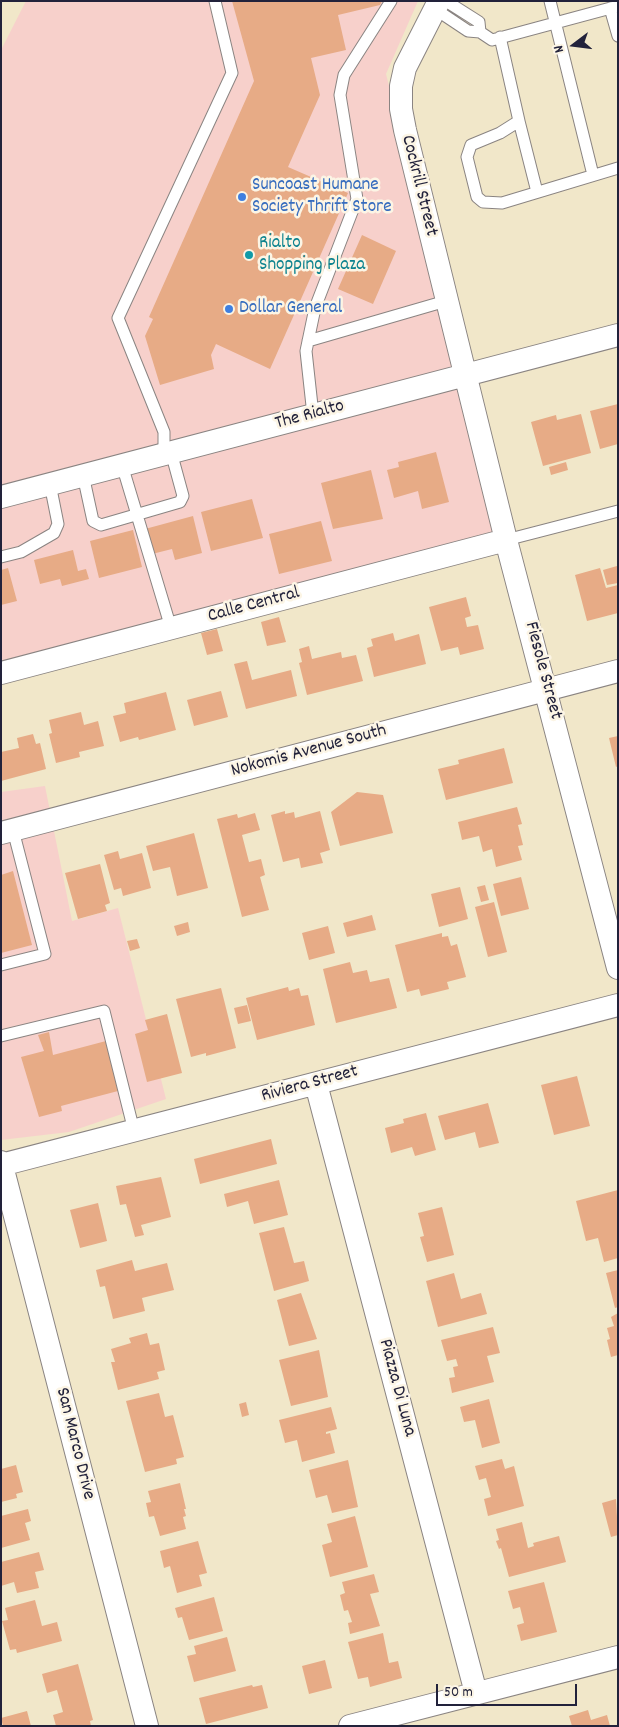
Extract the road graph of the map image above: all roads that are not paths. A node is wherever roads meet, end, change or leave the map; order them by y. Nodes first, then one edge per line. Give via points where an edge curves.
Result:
1 (215, 1) edge
2 (391, 1) edge
3 (438, 3) edge
4 (614, 7) edge
5 (553, 12) edge
6 (618, 36) edge
7 (500, 37) junction
8 (519, 121) junction
9 (618, 168) edge
10 (592, 175) junction
11 (537, 192) junction
12 (446, 301) junction
13 (618, 335) edge
14 (308, 341) junction
15 (465, 376) junction
16 (313, 415) junction
17 (167, 453) junction
18 (122, 465) junction
19 (83, 475) junction
20 (50, 484) junction
21 (1, 497) edge
22 (618, 511) edge
23 (137, 515) junction
24 (506, 540) junction
25 (1, 557) edge
26 (171, 628) junction
27 (618, 671) edge
28 (1, 673) edge
29 (547, 690) junction
30 (7, 831) edge
31 (1, 965) edge
32 (618, 968) edge
33 (618, 1005) edge
34 (1, 1036) edge
35 (316, 1084) junction
36 (134, 1131) junction
37 (2, 1164) edge
38 (618, 1656) edge
39 (476, 1693) junction
40 (146, 1726) edge
41 (350, 1726) edge

1 - 17 lane via 232,73 118,318 164,432
2 - 14 lane via 344,75 340,95 357,199 315,308
3 - 7 lane via 468,31 480,32 492,40
3 - 12 street, Cockrill Street via 405,68 401,109
4 - 5 lane
4 - 6 lane
5 - 7 lane
5 - 10 lane
7 - 8 lane
8 - 11 lane
8 - 11 lane via 471,145 467,157 477,197 483,202 502,202
9 - 10 lane
10 - 11 lane
12 - 14 lane
12 - 15 street, Cockrill Street
13 - 15 street, The Rialto
14 - 16 lane via 306,351
15 - 16 street, The Rialto
15 - 24 street, Fiesole Street
16 - 17 street, The Rialto
17 - 18 street, The Rialto
17 - 23 lane via 182,496 180,502
18 - 19 street, The Rialto
18 - 23 lane
19 - 20 street, The Rialto
19 - 23 lane via 93,521 101,525
20 - 21 street, The Rialto
20 - 25 lane via 58,524 54,532 21,552
22 - 24 lane
23 - 26 lane
24 - 26 street, Calle Central
24 - 29 street, Fiesole Street
26 - 28 street, Calle Central
27 - 29 street, Nokomis Avenue South
29 - 30 street, Nokomis Avenue South
29 - 32 street, Fiesole Street
30 - 31 lane via 45,954
33 - 35 street, Riviera Street
34 - 36 lane via 104,1010
35 - 36 street, Riviera Street
35 - 39 street, Piazza Di Luna
36 - 37 street, Riviera Street
37 - 40 street, San Marco Drive
38 - 39 street
39 - 41 street

